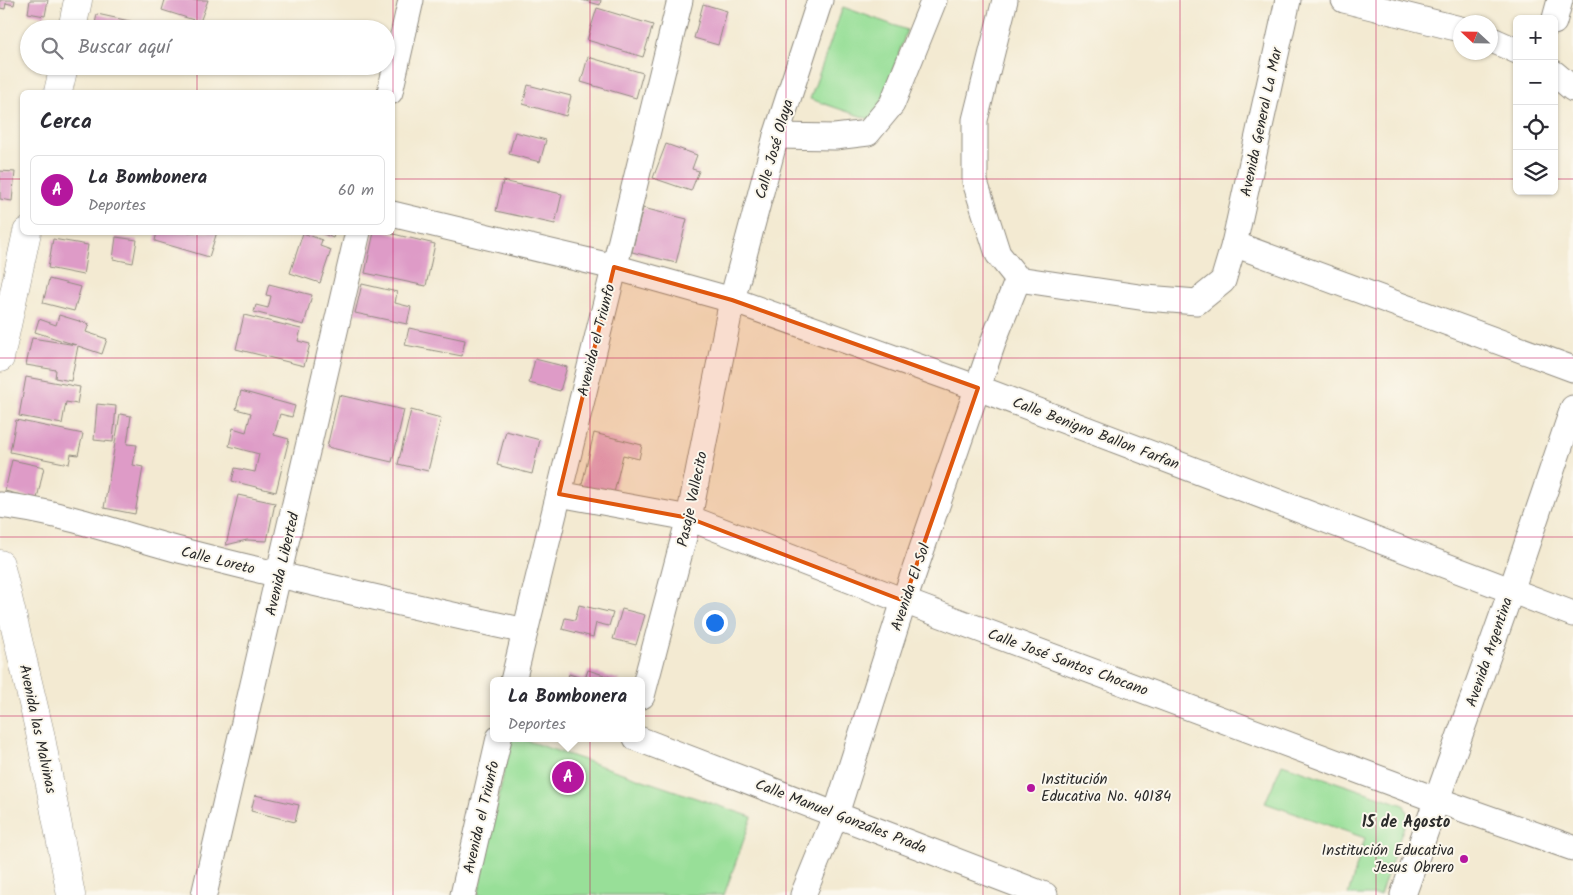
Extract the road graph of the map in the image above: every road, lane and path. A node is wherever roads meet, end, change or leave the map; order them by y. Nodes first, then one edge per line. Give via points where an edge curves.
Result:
1 (78, 0) edge
2 (411, 0) edge
3 (680, 0) edge
4 (820, 0) edge
5 (934, 0) edge
6 (1005, 0) edge
7 (1288, 0) edge
8 (1344, 0) edge
9 (1560, 0) edge
10 (1556, 15) edge
11 (74, 20) edge
12 (1453, 27) edge
13 (1498, 43) edge
14 (1513, 49) edge
15 (395, 70) edge
16 (62, 75) edge
17 (394, 75) edge
18 (1558, 76) edge
19 (1573, 89) edge
20 (58, 90) edge
21 (390, 90) edge
22 (776, 136) junction
23 (395, 215) edge
24 (27, 235) edge
25 (357, 235) edge
26 (1234, 244) junction
27 (614, 267) junction
28 (1018, 279) junction
29 (732, 300) junction
30 (0, 358) edge
31 (1573, 369) edge
32 (978, 388) junction
33 (1573, 408) edge
34 (559, 494) junction
35 (0, 505) edge
36 (689, 518) junction
37 (0, 564) edge
38 (279, 576) junction
39 (1511, 591) junction
40 (904, 601) junction
41 (1573, 614) edge
42 (525, 631) junction
43 (514, 677) edge
44 (645, 685) edge
45 (645, 741) edge
46 (498, 742) edge
47 (1437, 800) junction
48 (836, 814) junction
49 (1573, 848) edge
50 (71, 895) edge
51 (204, 895) edge
52 (463, 895) edge
53 (804, 895) edge
54 (1045, 895) edge
55 (1403, 895) edge

1 - 11 street
2 - 15 street
3 - 27 street, Avenida el Triunfo
4 - 22 street, Calle José Olaya
5 - 22 street via 892,104 868,133 835,137
6 - 28 street via 975,120 975,182 998,254
7 - 26 street, Avenida General La Mar
8 - 12 street
9 - 10 street
13 - 14 street
16 - 20 street
17 - 21 street
18 - 19 street
22 - 29 street, Calle José Olaya
23 - 27 street, Calle Benigno Ballon Farfan
24 - 30 street
25 - 38 street, Avenida Liberted
26 - 28 street, Avenida General La Mar via 1223,281 1197,302 1146,298
26 - 31 street
27 - 29 street, Calle Benigno Ballon Farfan
27 - 34 street, Avenida el Triunfo
28 - 32 street, Avenida El Sol
29 - 32 street, Calle Benigno Ballon Farfan
29 - 36 street, Pasaje Vallecito
32 - 39 street, Calle Benigno Ballon Farfan
32 - 40 street, Avenida El Sol
33 - 39 street, Avenida Argentina
34 - 36 street, Calle José Santos Chocano
34 - 42 street, Avenida el Triunfo
35 - 38 street, Calle Loreto via 74,521
36 - 40 street, Calle José Santos Chocano
36 - 44 street, Pasaje Vallecito
37 - 50 street, Avenida las Malvinas via 40,733
38 - 42 street, Calle Loreto
38 - 51 street, Avenida Liberted
39 - 41 street, Calle Benigno Ballon Farfan
39 - 47 street, Avenida Argentina
40 - 47 street, Calle José Santos Chocano
40 - 48 street, Avenida El Sol
42 - 43 street, Avenida el Triunfo
45 - 48 street, Calle Manuel Gonzáles Prada
46 - 52 street, Avenida el Triunfo
47 - 49 street, Calle José Santos Chocano
47 - 55 street, Avenida Argentina
48 - 53 street, Avenida El Sol
48 - 54 street, Calle Manuel Gonzáles Prada

